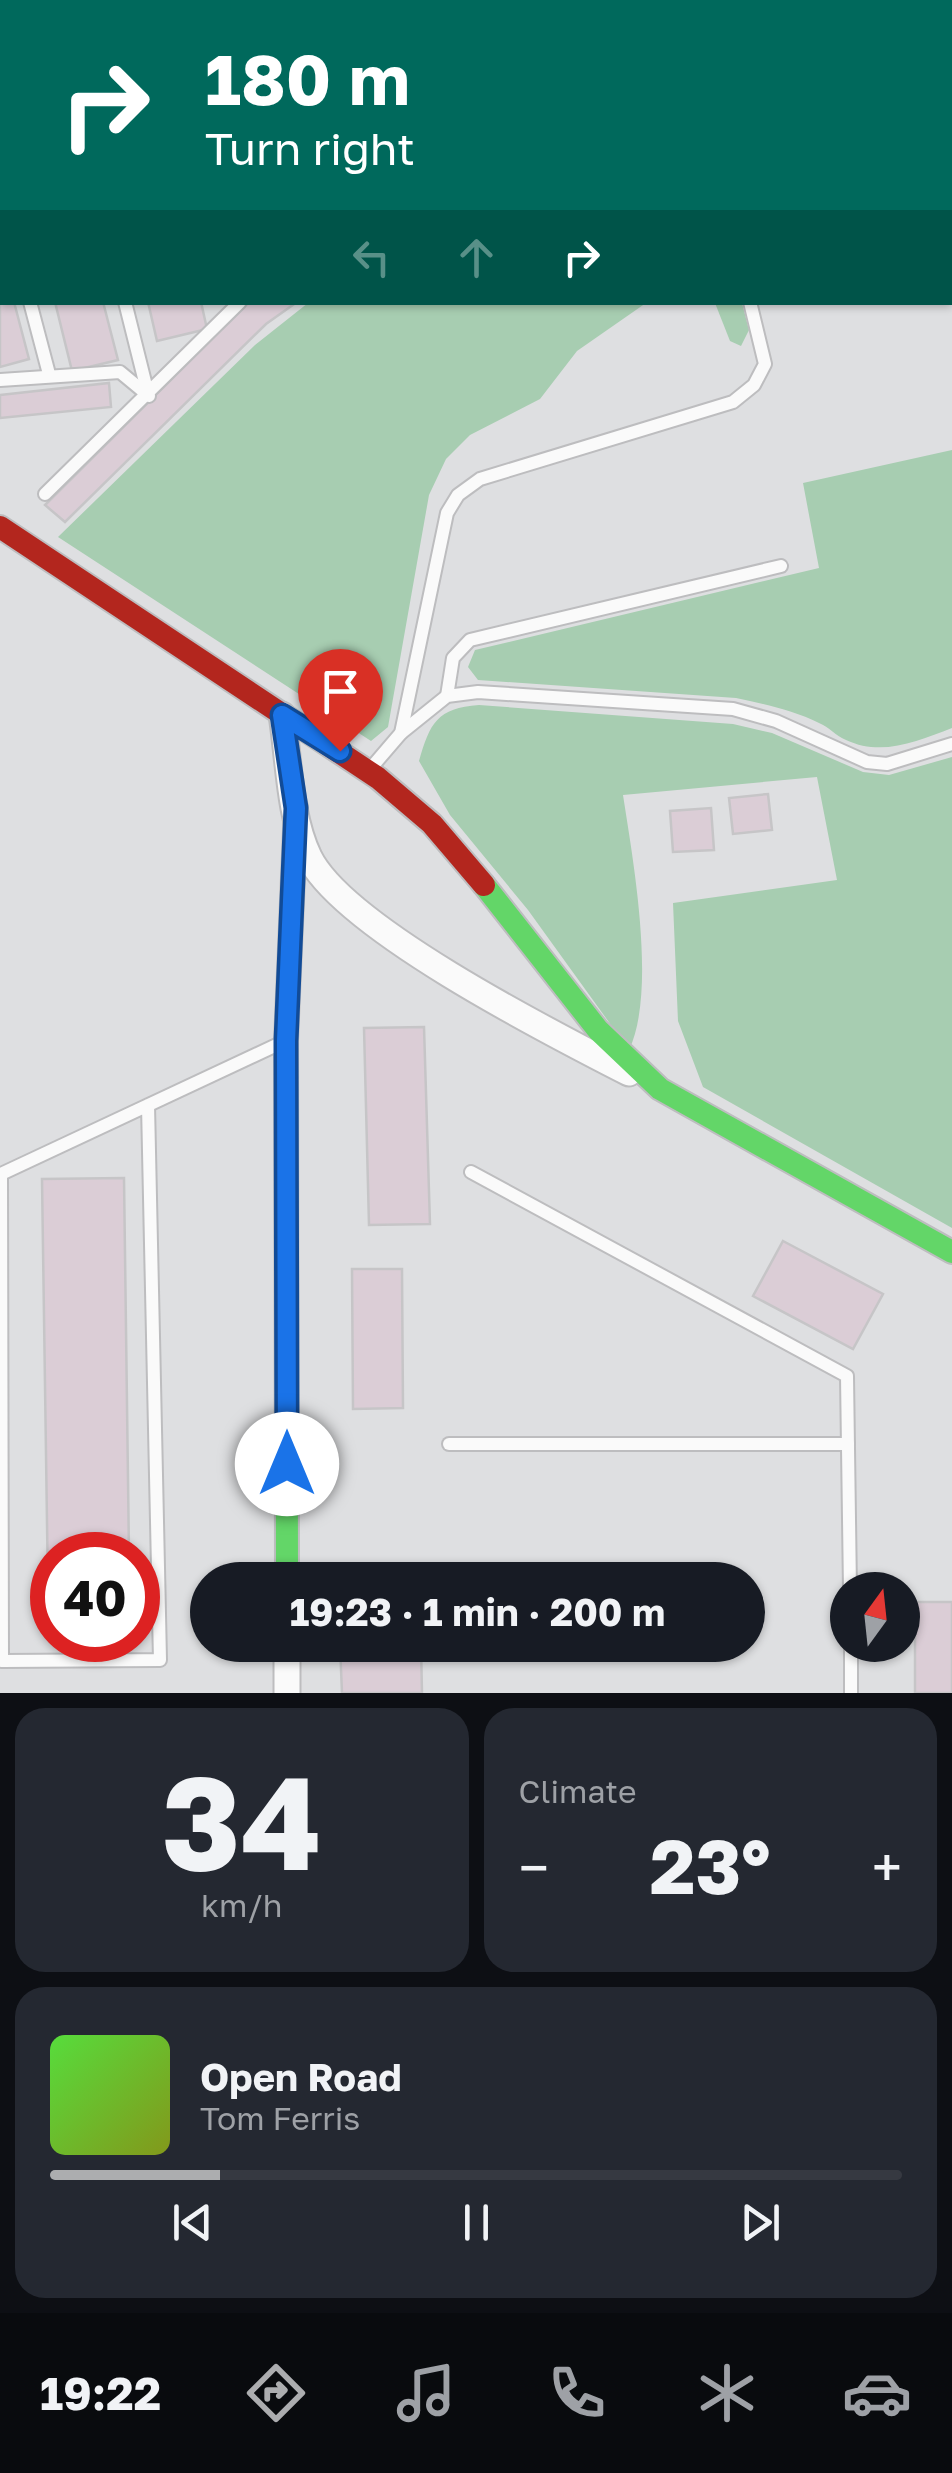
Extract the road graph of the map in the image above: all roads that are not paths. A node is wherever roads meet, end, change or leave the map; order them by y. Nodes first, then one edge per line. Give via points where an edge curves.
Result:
1 (31, 305) edge
2 (126, 305) edge
3 (751, 305) edge
4 (226, 309) edge
5 (48, 374) junction
6 (0, 380) edge
7 (148, 396) junction
8 (45, 494) dead end
9 (0, 527) edge
10 (781, 566) dead end
11 (447, 696) junction
12 (282, 715) junction
13 (401, 733) junction
14 (952, 744) edge
15 (369, 770) junction
16 (296, 808) junction
17 (286, 1041) junction
18 (660, 1089) junction
19 (148, 1105) junction
20 (471, 1172) dead end
21 (952, 1252) edge
22 (450, 1444) dead end
23 (848, 1444) junction
24 (287, 1562) edge
25 (850, 1572) edge
26 (287, 1662) edge
27 (851, 1662) edge
28 (287, 1693) edge
29 (851, 1693) edge

1 - 5 lane
2 - 7 lane
3 - 13 lane via 764,364 733,402 480,478 458,494 447,513
4 - 7 lane
5 - 6 lane
5 - 7 lane via 120,372
7 - 8 lane
9 - 12 main road
10 - 11 lane via 470,640 453,658
11 - 13 lane
11 - 14 lane via 478,692 733,708 887,764
12 - 15 main road
12 - 16 street
13 - 15 lane
15 - 18 main road via 432,823 594,1028
16 - 17 main road
16 - 18 street via 306,853 340,898 438,966
17 - 19 lane
17 - 24 main road
18 - 21 main road
19 - 19 lane via 2,1174 2,1661 160,1660
20 - 23 lane via 847,1376
22 - 23 lane
23 - 25 lane
26 - 28 street
27 - 29 lane

